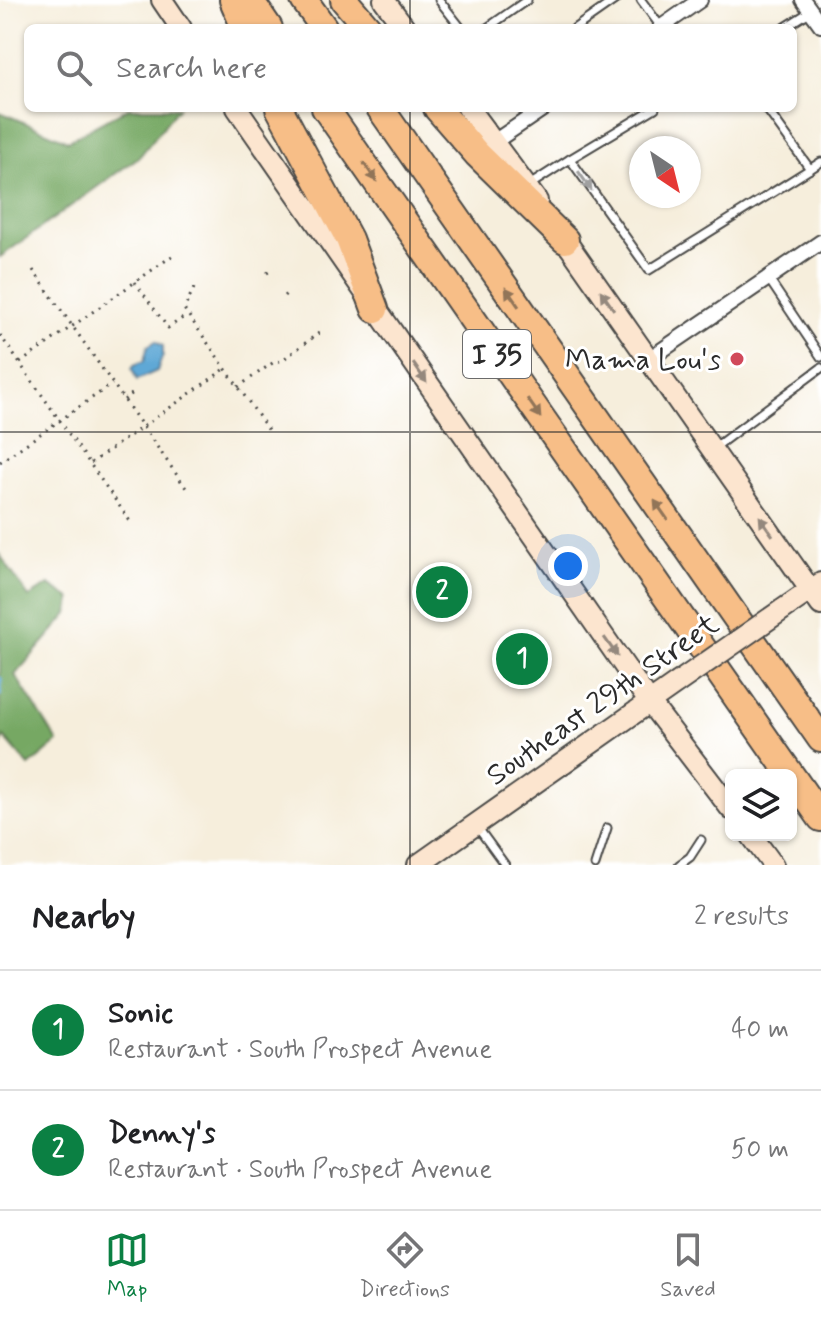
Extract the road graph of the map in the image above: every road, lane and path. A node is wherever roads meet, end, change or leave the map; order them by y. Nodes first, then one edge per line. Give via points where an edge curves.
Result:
1 (162, 0) edge
2 (233, 0) edge
3 (250, 0) edge
4 (304, 0) edge
5 (344, 0) edge
6 (384, 0) edge
7 (439, 0) edge
8 (527, 0) edge
9 (615, 0) edge
10 (641, 0) edge
11 (700, 0) edge
12 (807, 5) edge
13 (178, 24) edge
14 (243, 24) edge
15 (266, 24) edge
16 (321, 24) edge
17 (365, 24) edge
18 (402, 24) edge
19 (458, 24) edge
20 (493, 24) edge
21 (581, 24) edge
22 (657, 24) edge
23 (666, 24) edge
24 (788, 24) edge
25 (821, 25) edge
26 (240, 112) edge
27 (281, 112) edge
28 (328, 112) edge
29 (383, 112) edge
30 (440, 112) edge
31 (471, 112) edge
32 (538, 112) edge
33 (648, 112) edge
34 (769, 112) edge
35 (494, 142) junction
36 (570, 159) junction
37 (821, 162) edge
38 (810, 169) junction
39 (527, 187) junction
40 (565, 240) junction
41 (821, 242) edge
42 (172, 256) dead end
43 (33, 270) dead end
44 (768, 278) junction
45 (135, 282) junction
46 (194, 288) dead end
47 (375, 309) junction
48 (187, 314) junction
49 (72, 326) junction
50 (323, 330) dead end
51 (0, 335) edge
52 (821, 357) edge
53 (649, 359) junction
54 (20, 363) junction
55 (821, 368) edge
56 (225, 369) junction
57 (112, 384) junction
58 (238, 387) junction
59 (133, 393) dead end
60 (124, 400) junction
61 (60, 420) junction
62 (143, 427) junction
63 (269, 431) dead end
64 (712, 449) junction
65 (0, 462) edge
66 (90, 464) junction
67 (186, 488) dead end
68 (132, 524) dead end
69 (818, 593) edge
70 (650, 703) junction
71 (821, 739) edge
72 (725, 801) edge
73 (821, 818) edge
74 (475, 825) junction
75 (607, 828) dead end
76 (701, 840) dead end
77 (755, 841) edge
78 (418, 865) edge
79 (505, 865) edge
80 (595, 865) edge
81 (679, 865) edge
82 (773, 865) edge

1 - 13 main road
2 - 14 highway
3 - 15 highway
4 - 16 highway
5 - 17 highway
6 - 18 main road
7 - 19 lane
8 - 20 lane
9 - 21 lane
10 - 22 lane
11 - 23 street
12 - 24 lane
12 - 25 street
26 - 47 main road
27 - 47 highway via 349,239
28 -> 73 highway, I 35
71 -> 29 highway, I 35
30 - 40 highway
31 - 35 main road
32 - 35 street
33 - 36 lane
34 - 38 lane
35 - 39 main road
36 -> 38 lane via 649,270
36 - 39 lane
37 - 38 lane
39 - 40 main road
53 -> 40 main road
41 - 44 street
42 - 45 path
43 - 49 path
44 - 52 lane
44 - 53 street
45 - 48 path via 168,328
45 - 49 path
46 - 48 path via 184,309
47 -> 70 main road
48 - 56 path
49 - 54 path
49 - 57 path
50 - 58 path
51 - 54 path
53 - 64 main road
54 - 61 path
55 - 64 lane
56 - 58 path
56 - 62 path
57 - 60 path
57 - 61 path
58 - 63 path
59 - 60 path
60 - 62 path
61 - 65 path
61 - 66 path
62 - 66 path
62 - 67 path
69 -> 64 main road
66 - 68 path
69 - 70 main road, Southeast 29th Street, bridge via 782,610
70 - 72 main road
70 - 74 main road, Southeast 29th Street
74 - 78 main road, Southeast 29th Street
74 - 79 lane
75 - 80 lane
76 - 81 lane
77 - 82 main road

